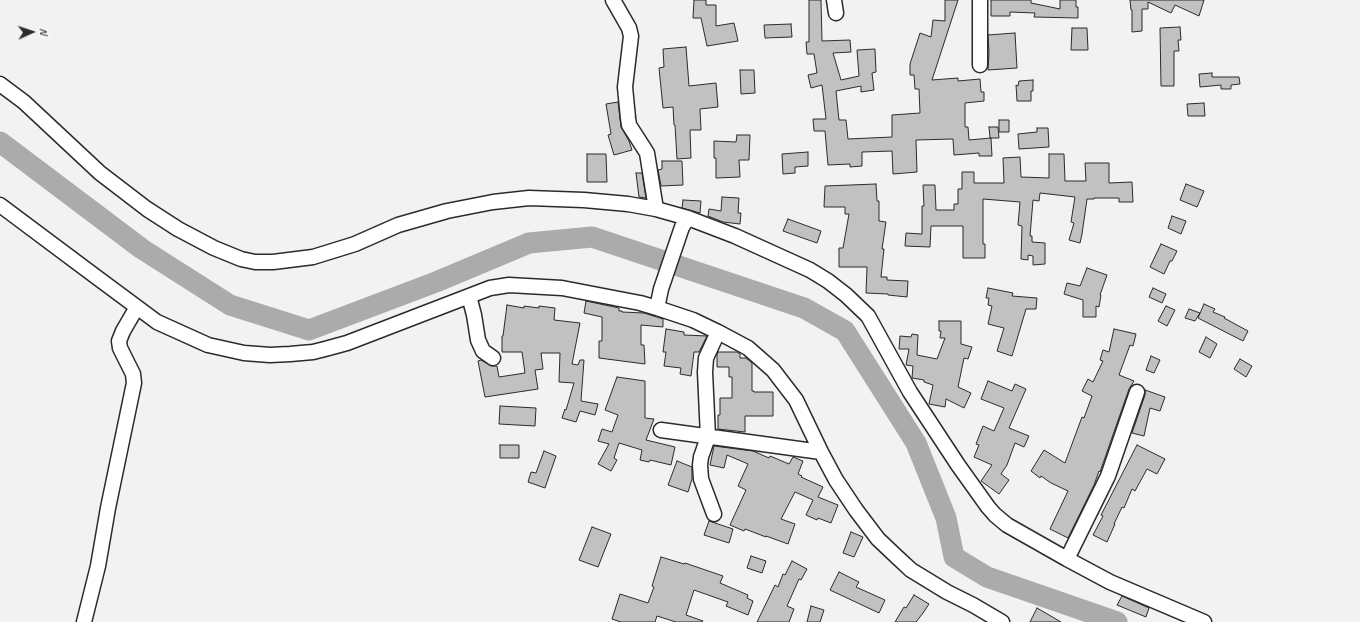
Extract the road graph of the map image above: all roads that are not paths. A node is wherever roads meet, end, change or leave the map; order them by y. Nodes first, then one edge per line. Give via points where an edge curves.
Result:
1 (613, 0) edge
2 (980, 0) edge
3 (980, 66) dead end
4 (0, 84) edge
5 (0, 205) edge
6 (656, 209) junction
7 (685, 222) junction
8 (469, 296) junction
9 (137, 307) junction
10 (658, 308) junction
11 (718, 332) junction
12 (493, 358) dead end
13 (1137, 392) dead end
14 (661, 430) dead end
15 (708, 437) junction
16 (821, 452) junction
17 (714, 514) dead end
18 (1067, 559) junction
19 (84, 622) edge
20 (1002, 622) edge
21 (1204, 622) edge

1 - 6 street via 631,36 625,87 628,118 631,130 647,153
2 - 3 street
4 - 6 street via 24,102 100,173 147,209 214,248 255,262 313,257 419,219 493,202 560,198
5 - 9 street
6 - 7 street
7 - 10 street via 661,289
7 - 18 street via 735,236 810,270 846,295 868,316 910,392 988,507 1007,525
8 - 9 street via 347,343 313,352 277,354 244,353 208,345 157,322
8 - 10 street via 490,288 529,285 562,288
8 - 12 street via 478,340 483,351
9 - 19 street via 119,341 133,374 134,383 98,566
10 - 11 street
11 - 15 street via 706,358
11 - 16 street via 748,348 773,370 796,400
13 - 18 street via 1108,476
14 - 15 street
15 - 16 street
15 - 17 street via 701,457 701,479
16 - 20 street via 856,510 897,557 911,570
18 - 21 street via 1110,582

